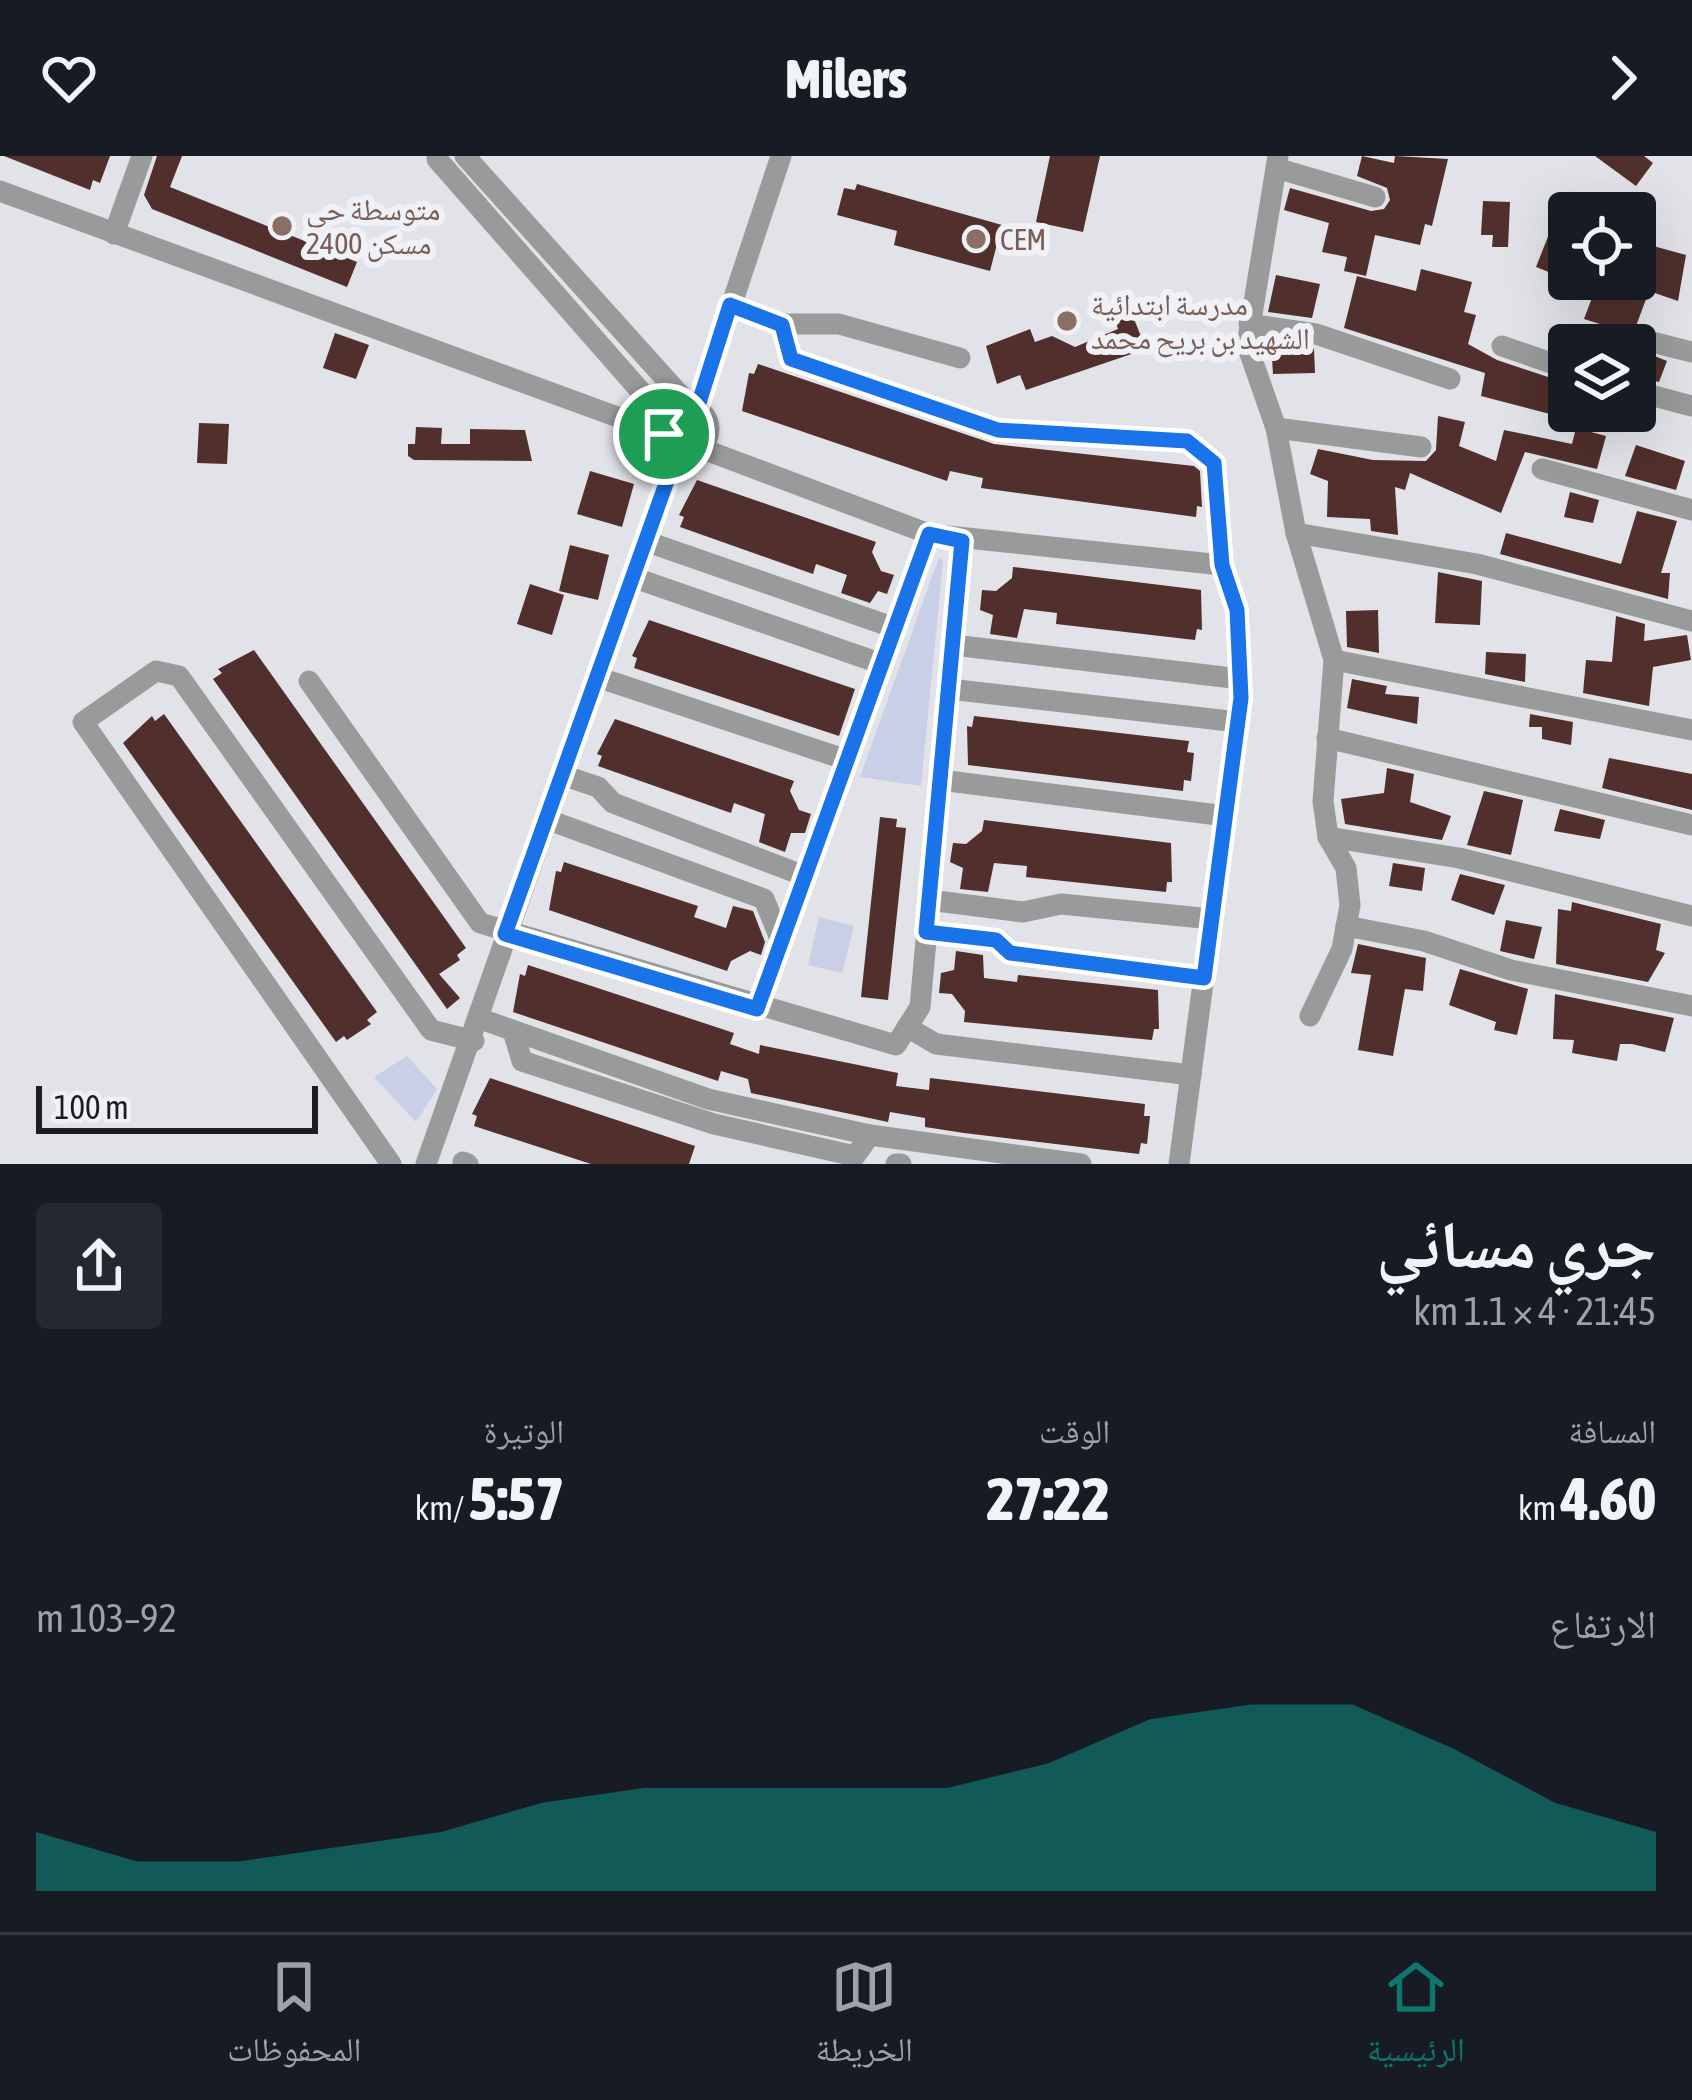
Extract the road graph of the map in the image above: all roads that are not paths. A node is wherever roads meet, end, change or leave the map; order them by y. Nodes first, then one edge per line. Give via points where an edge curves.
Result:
1 (142, 156) edge
2 (412, 156) edge
3 (464, 156) edge
4 (781, 156) edge
5 (441, 158) edge
6 (1277, 162) edge
7 (0, 191) edge
8 (1375, 196) dead end
9 (114, 234) junction
10 (730, 305) junction
11 (1249, 324) junction
12 (782, 325) junction
13 (1656, 343) edge
14 (1502, 346) dead end
15 (1692, 352) edge
16 (960, 358) dead end
17 (1548, 361) edge
18 (1450, 379) dead end
19 (1656, 397) edge
20 (1692, 406) edge
21 (693, 407) junction
22 (1276, 428) junction
23 (677, 438) junction
24 (1421, 447) dead end
25 (1542, 469) dead end
26 (1692, 510) edge
27 (1295, 532) junction
28 (929, 534) junction
29 (645, 541) junction
30 (962, 541) junction
31 (1222, 565) junction
32 (632, 577) junction
33 (1692, 621) edge
34 (895, 628) junction
35 (952, 646) junction
36 (1334, 659) junction
37 (882, 664) junction
38 (597, 677) junction
39 (1240, 679) junction
40 (309, 681) dead end
41 (949, 688) junction
42 (1238, 722) junction
43 (1692, 730) edge
44 (1327, 738) junction
45 (847, 760) junction
46 (562, 775) junction
47 (940, 780) junction
48 (1226, 817) junction
49 (546, 819) junction
50 (1692, 825) edge
51 (1328, 837) junction
52 (805, 876) junction
53 (929, 900) junction
54 (1001, 910) junction
55 (1692, 916) edge
56 (1212, 919) junction
57 (1346, 926) junction
58 (926, 932) junction
59 (505, 934) junction
60 (996, 940) junction
61 (781, 941) junction
62 (1204, 978) junction
63 (1692, 1006) edge
64 (757, 1009) junction
65 (1310, 1016) dead end
66 (907, 1027) junction
67 (476, 1029) junction
68 (1191, 1075) junction
69 (391, 1164) edge
70 (426, 1164) edge
71 (1081, 1164) edge
72 (1179, 1164) edge

1 - 9 street
2 - 5 street
3 - 21 street
4 - 10 street
5 - 23 street
6 - 8 street
6 - 11 street
7 - 9 street
9 - 23 street
10 - 12 street
10 - 21 street
11 - 18 street via 1316,334
11 - 22 street via 1247,345
12 - 16 street via 839,324
12 - 31 street via 791,359 998,430 1187,441 1214,463
13 - 15 street
14 - 17 street
19 - 20 street
21 - 23 street via 675,409
21 - 23 street via 710,428
22 - 24 street
22 - 27 street
23 - 28 street
23 - 29 street
25 - 26 street
27 - 33 street via 1477,564
27 - 36 street
28 - 30 street
28 - 34 street
29 - 32 street
29 - 34 street
30 - 31 street
30 - 35 street
31 - 39 street via 1237,610
32 - 37 street
32 - 38 street
34 - 37 street
35 - 39 street
35 - 41 street
36 - 43 street
36 - 44 street
37 - 45 street
38 - 45 street
38 - 46 street
39 - 42 street
40 - 59 street via 480,923
41 - 42 street
41 - 47 street
42 - 48 street
44 - 50 street
44 - 51 street
45 - 52 street
46 - 49 street
46 - 52 street via 598,787 613,803
47 - 48 street
47 - 53 street
48 - 56 street
49 - 59 street
49 - 61 street via 764,899
51 - 55 street via 1459,858
51 - 57 street via 1346,868
52 - 61 street
53 - 54 street
53 - 58 street
54 - 56 street via 1061,904
54 - 60 street
56 - 62 street
57 - 63 street
57 - 65 street
58 - 60 street
58 - 66 street via 920,1007
59 - 64 street
59 - 67 street
60 - 62 street via 1010,953
61 - 64 street
62 - 68 street
64 - 66 street via 896,1045
66 - 68 street via 936,1044
67 - 69 street via 431,1030 179,676 156,671 83,722
67 - 70 street
67 - 71 street via 513,1030 523,1061 714,1124 855,1156 870,1135
68 - 72 street

